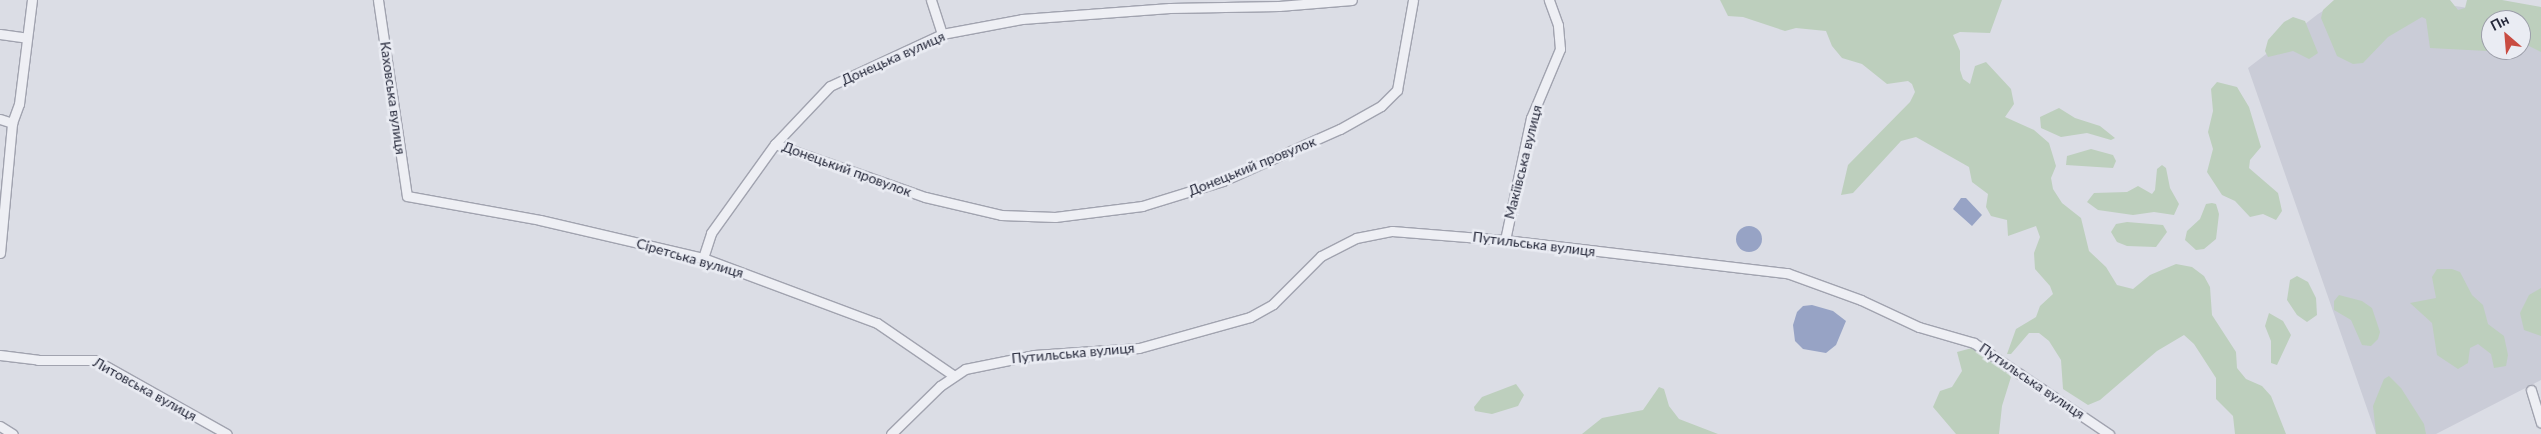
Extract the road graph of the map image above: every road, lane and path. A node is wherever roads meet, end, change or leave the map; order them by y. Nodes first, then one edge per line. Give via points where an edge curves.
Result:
1 (32, 0) edge
2 (931, 0) edge
3 (1352, 0) edge
4 (1412, 0) edge
5 (1549, 0) edge
6 (376, 2) edge
7 (0, 34) edge
8 (942, 34) junction
9 (27, 38) junction
10 (0, 119) edge
11 (12, 123) junction
12 (775, 144) junction
13 (407, 196) joint
14 (1505, 240) junction
15 (0, 253) edge
16 (703, 258) junction
17 (0, 355) edge
18 (953, 375) junction
19 (2531, 390) dead end
20 (2541, 422) edge
21 (0, 426) edge
22 (13, 434) edge
23 (227, 434) edge
24 (891, 434) edge
25 (2110, 434) edge

1 - 9 street
2 - 8 street
3 - 8 street, Донецька вулиця via 1022,19
4 - 12 street, Донецький провулок via 1399,84 1381,106 1340,129 1222,181 1127,209 1043,218 1001,215 914,194
5 - 14 street, Макіївська вулиця via 1558,25 1560,49 1531,118
6 - 13 street, Каховська вулиця
7 - 9 street
8 - 12 street, Донецька вулиця via 830,86
9 - 11 street via 19,104
10 - 11 street
11 - 15 street
12 - 16 street, Донецька вулиця via 711,233
13 - 16 street, Сіретська вулиця via 540,220
14 - 18 street, Путильська вулиця via 1407,232 1372,233 1315,259 1273,304 1250,317 1139,348 1015,357 972,366
14 - 25 street, Путильська вулиця via 1707,265 1766,269 1802,277 1919,327 1974,343
16 - 18 street, Сіретська вулиця via 877,323
17 - 23 street, Литовська вулиця via 38,360 95,360
18 - 24 street
19 - 20 street
21 - 22 street

